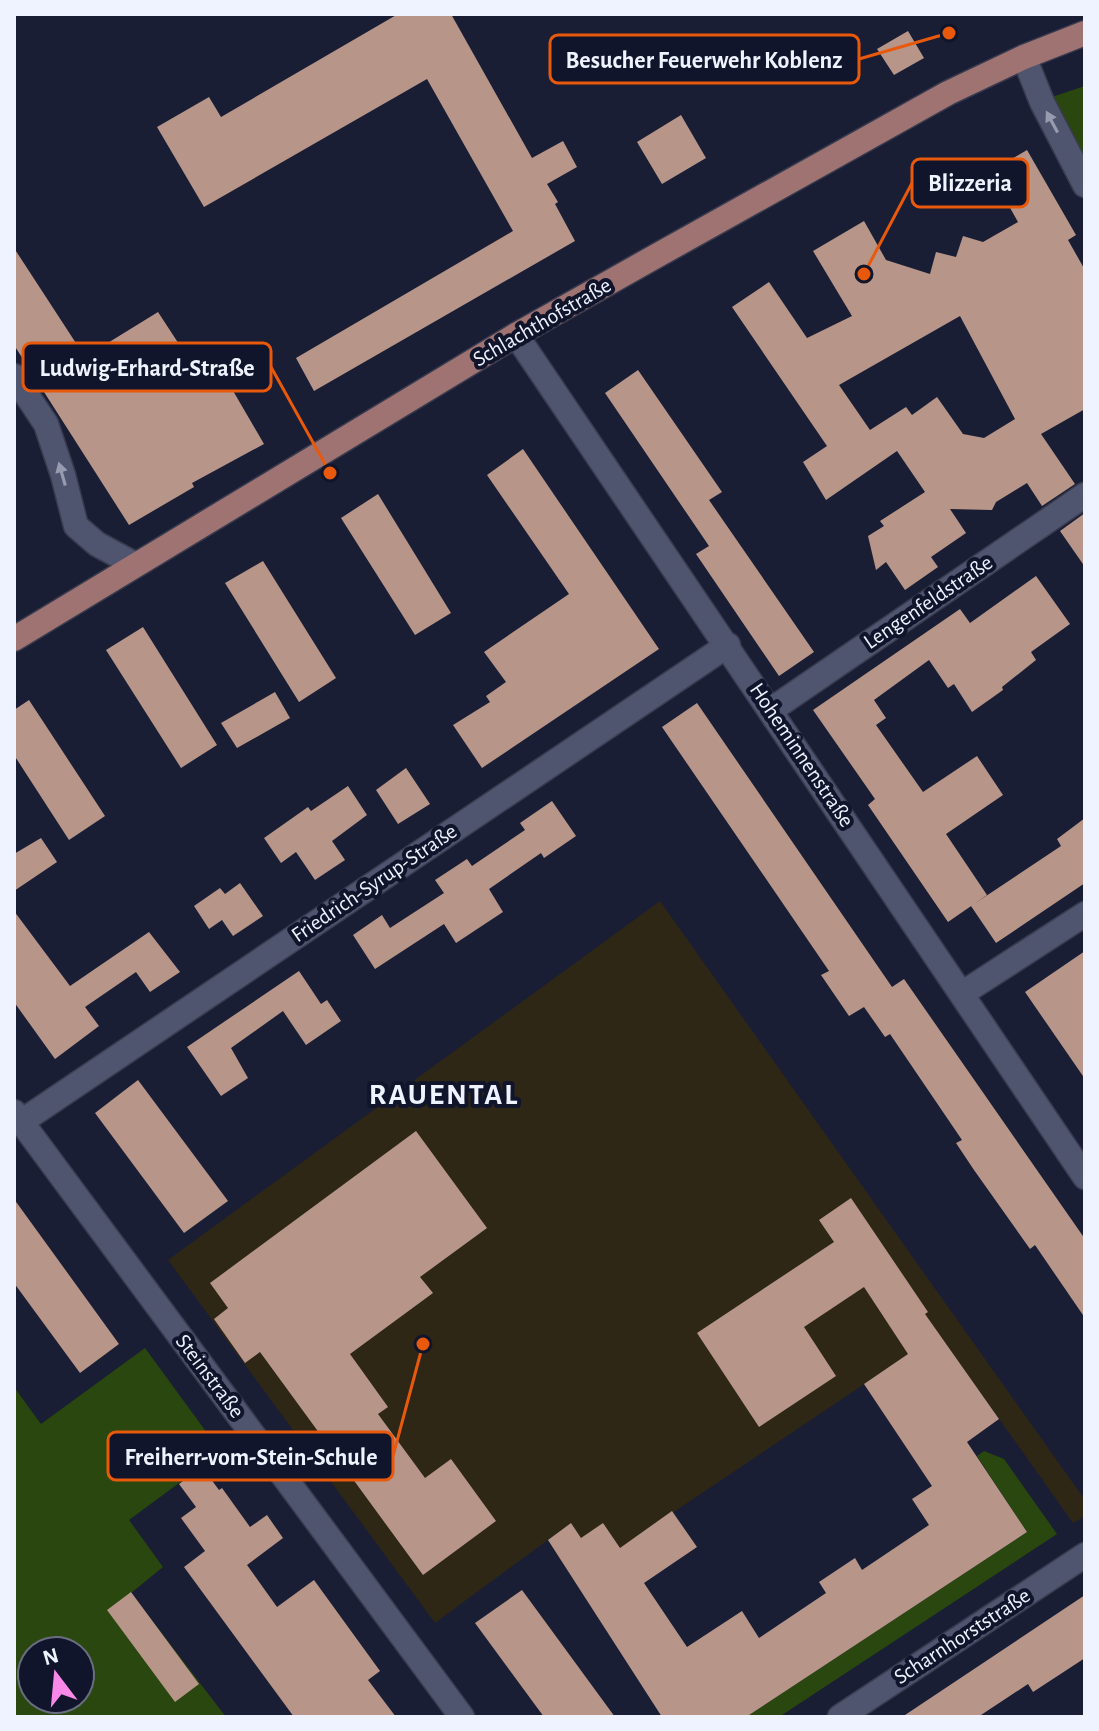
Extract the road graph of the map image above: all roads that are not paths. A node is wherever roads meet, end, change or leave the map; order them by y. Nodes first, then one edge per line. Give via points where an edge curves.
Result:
1 (1085, 33) edge
2 (1024, 57) junction
3 (1085, 185) edge
4 (516, 335) junction
5 (14, 376) edge
6 (1085, 495) edge
7 (134, 564) junction
8 (14, 639) edge
9 (728, 645) junction
10 (771, 710) junction
11 (1085, 914) edge
12 (963, 993) junction
13 (18, 1117) edge
14 (1085, 1177) edge
15 (1085, 1555) edge
16 (462, 1717) edge
17 (840, 1717) edge

1 - 2 main road, Schlachthofstraße
3 -> 2 street
2 - 4 main road, Schlachthofstraße via 878,131
4 - 7 main road, Schlachthofstraße
4 - 9 street, Hoheminnenstraße
7 -> 5 street via 76,526 46,424
6 - 10 street, Lengenfeldstraße
7 - 8 main road, Schlachthofstraße
9 - 10 street, Hoheminnenstraße
9 - 13 street, Friedrich-Syrup-Straße
10 - 12 street, Hoheminnenstraße
11 - 12 street
12 - 14 street, Hoheminnenstraße
13 - 16 street, Steinstraße
15 - 17 street, Scharnhorststraße

